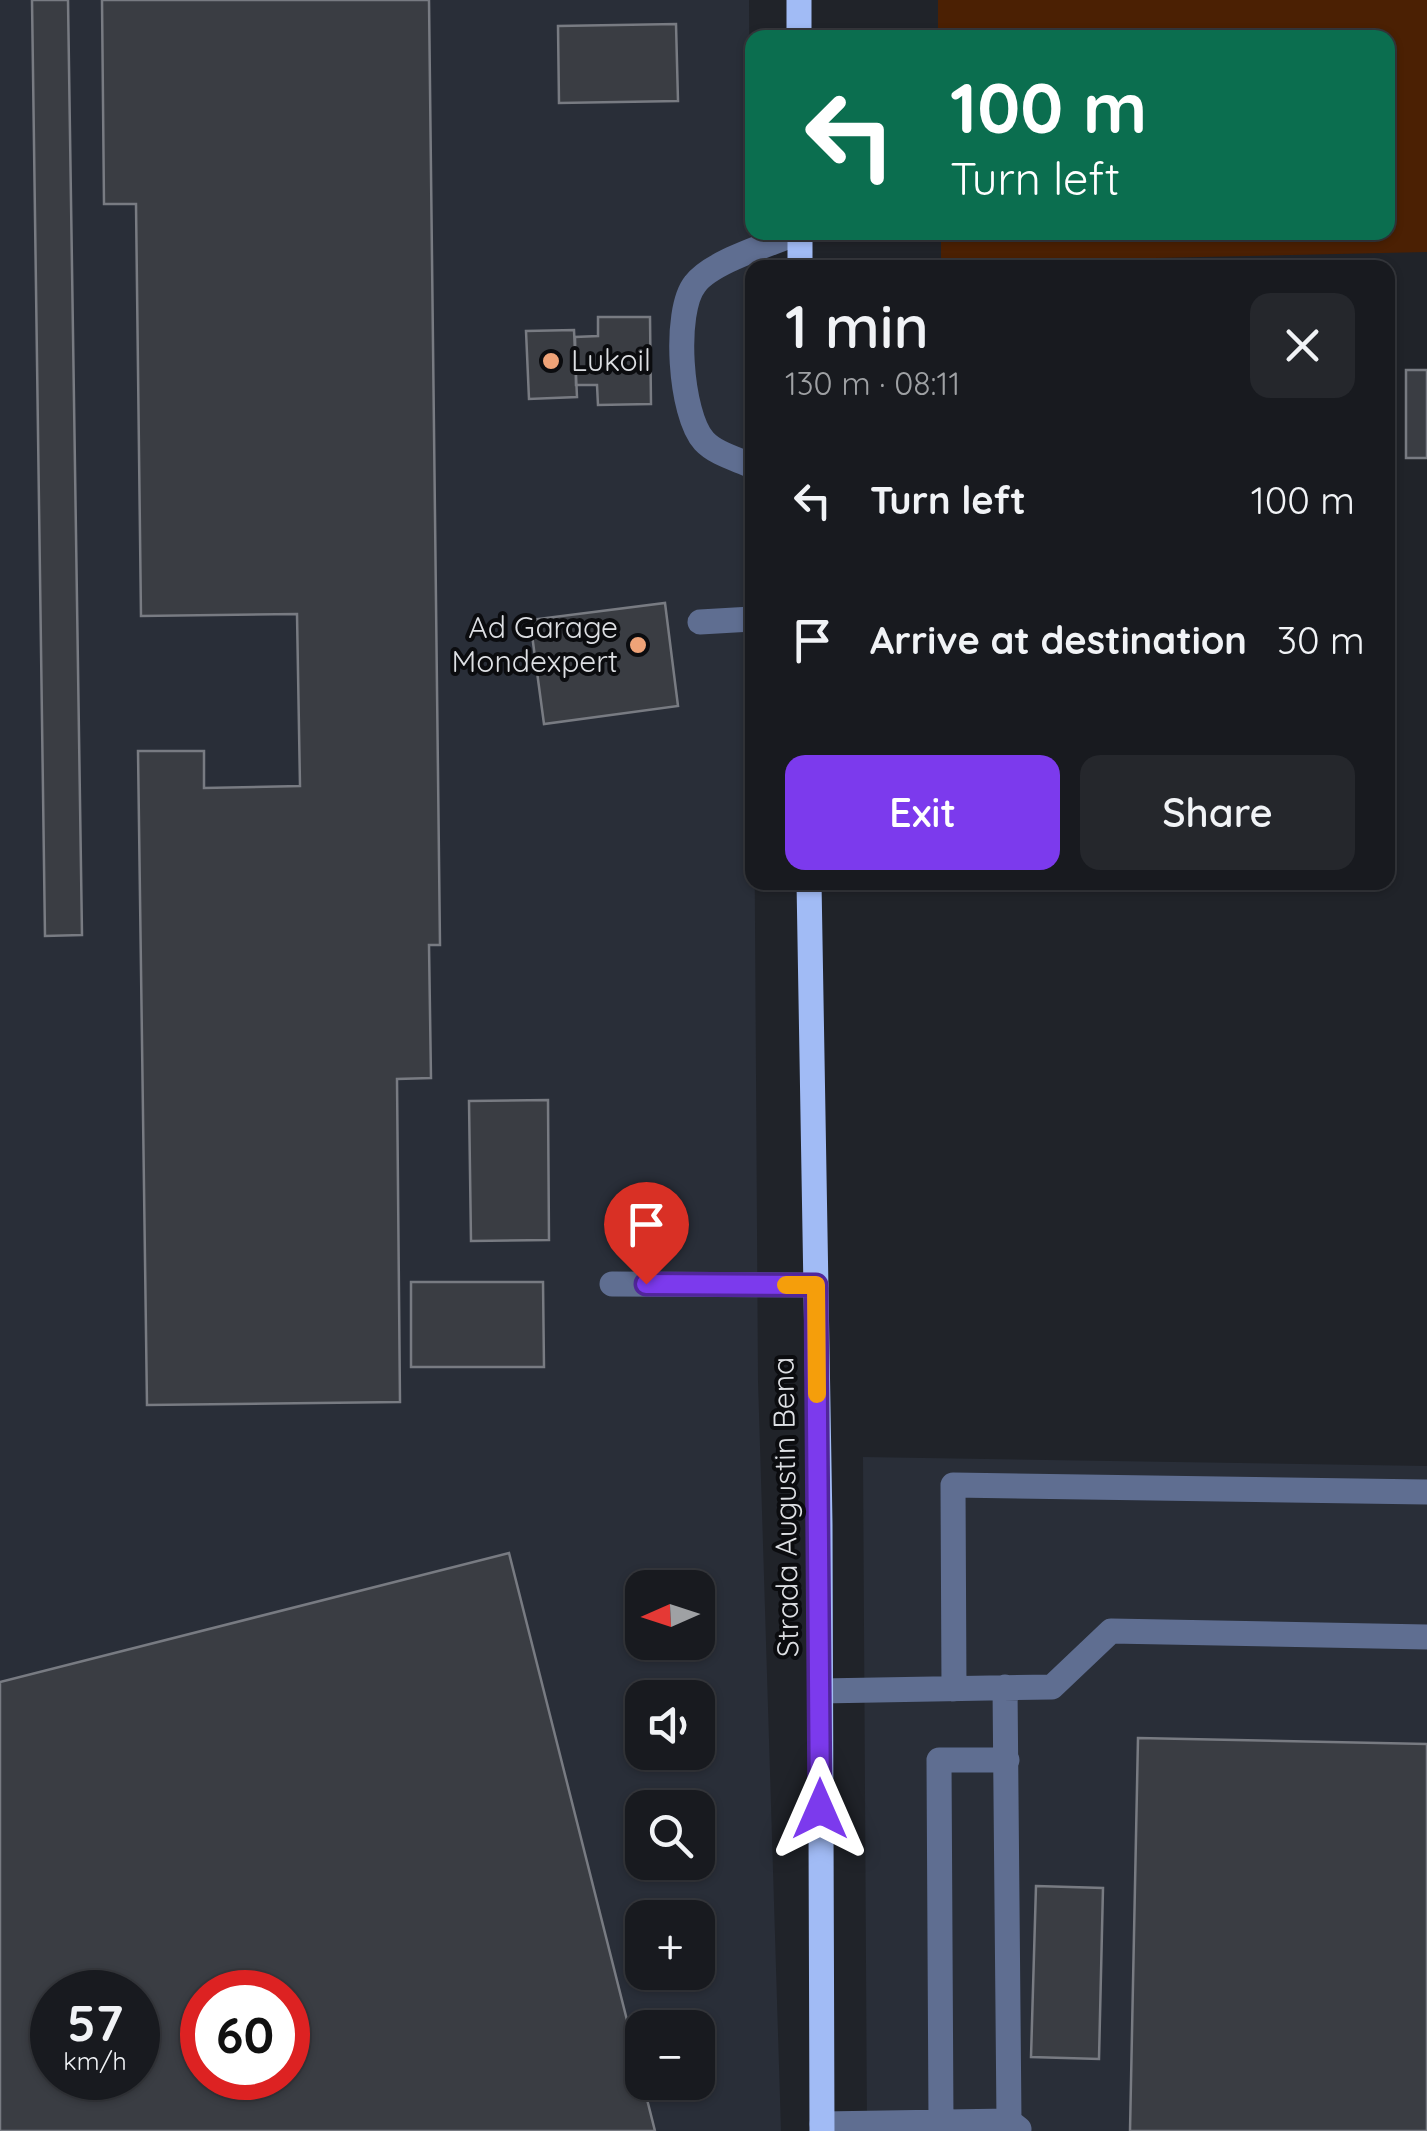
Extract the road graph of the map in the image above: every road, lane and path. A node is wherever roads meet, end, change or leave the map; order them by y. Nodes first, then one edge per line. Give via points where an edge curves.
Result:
1 (798, 0) edge
2 (799, 30) edge
3 (780, 240) edge
4 (745, 462) edge
5 (745, 619) edge
6 (700, 622) dead end
7 (809, 890) edge
8 (612, 1284) dead end
9 (816, 1285) junction
10 (1427, 1492) edge
11 (1427, 1637) edge
12 (1006, 1687) junction
13 (954, 1688) junction
14 (820, 1691) junction
15 (1007, 1760) junction
16 (942, 2122) junction
17 (1015, 2126) edge
18 (822, 2128) edge

1 - 2 main road
3 - 4 lane via 714,268 686,298 693,424 705,442
5 - 6 lane
7 - 9 main road, Strada Augustin Bena
8 - 9 lane
9 - 14 main road, Strada Augustin Bena
10 - 13 lane via 953,1484
11 - 12 lane via 1111,1631 1052,1687
12 - 13 lane
12 - 15 lane
13 - 14 lane
14 - 18 main road, Strada Augustin Bena
15 - 16 lane via 939,1760
15 - 17 lane
16 - 17 lane
16 - 18 lane

